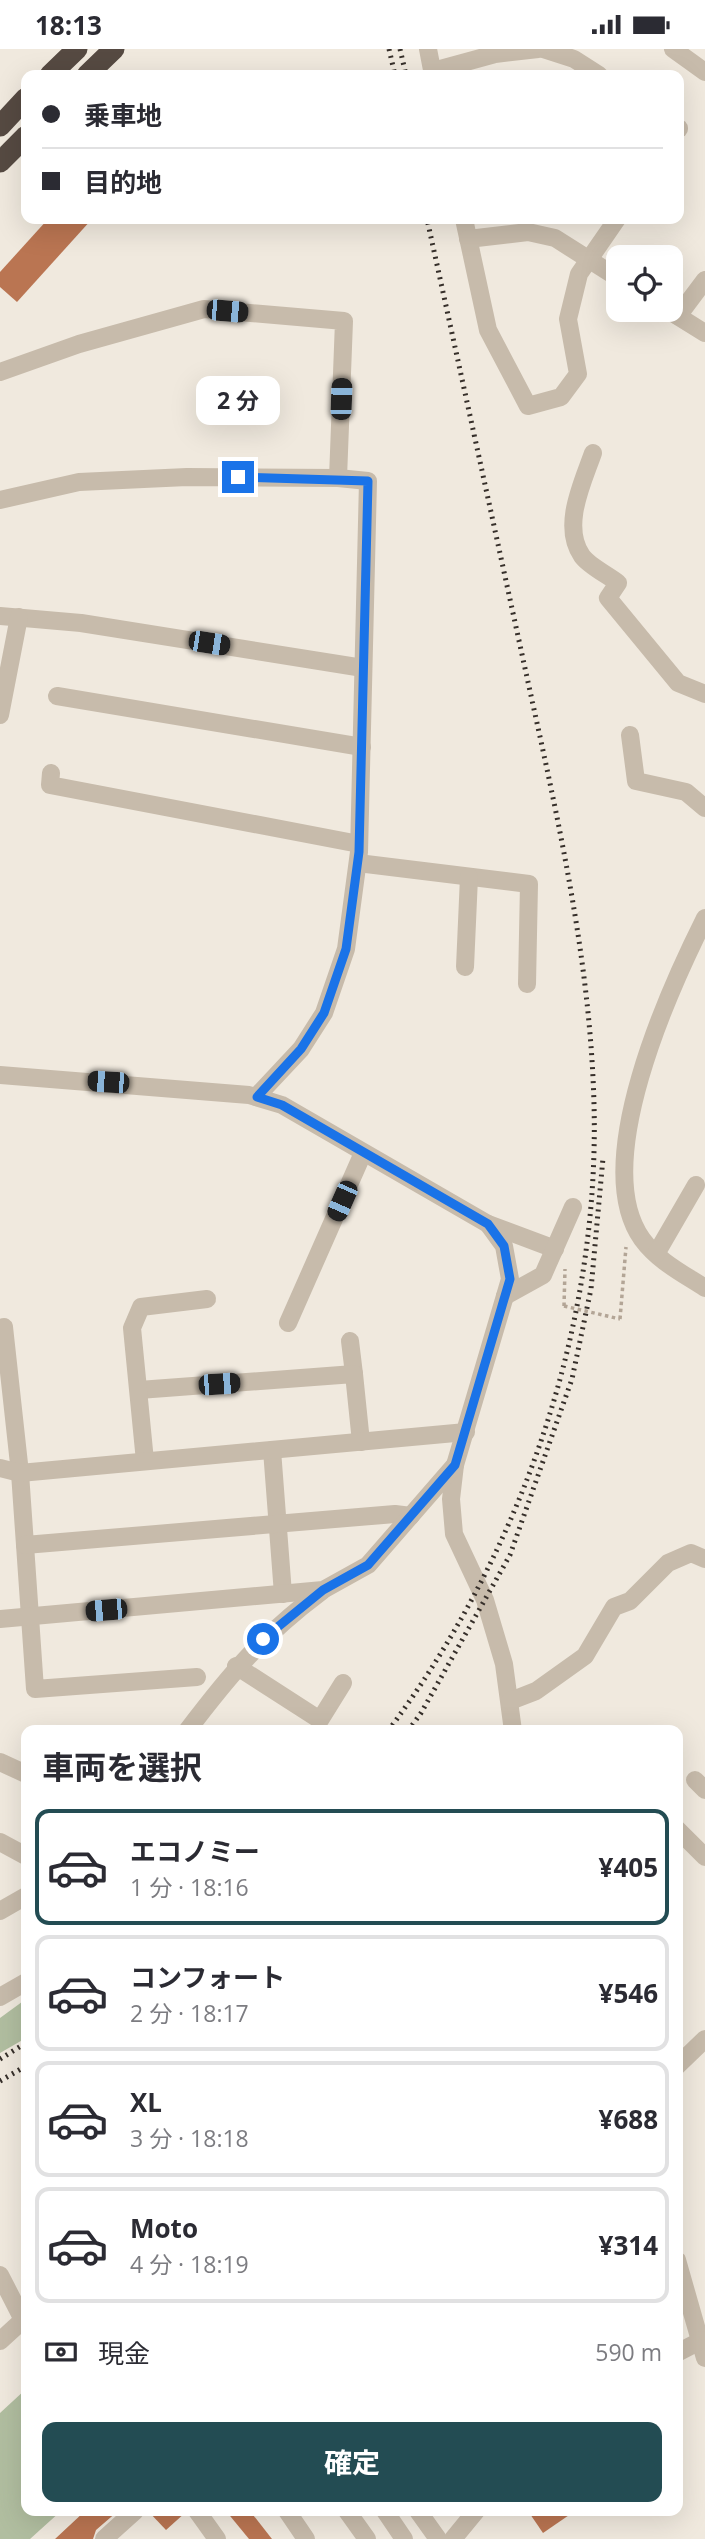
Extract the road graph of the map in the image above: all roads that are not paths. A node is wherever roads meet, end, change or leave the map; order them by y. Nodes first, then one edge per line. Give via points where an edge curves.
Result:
1 (77, 49) edge
2 (114, 49) edge
3 (428, 49) edge
4 (540, 49) edge
5 (673, 49) edge
6 (55, 70) edge
7 (92, 70) edge
8 (432, 70) edge
9 (443, 70) edge
10 (592, 70) edge
11 (705, 72) edge
12 (21, 104) edge
13 (0, 126) edge
14 (21, 141) edge
15 (0, 162) edge
16 (465, 224) edge
17 (614, 224) edge
18 (468, 239) junction
19 (589, 260) junction
20 (606, 271) edge
21 (705, 280) edge
22 (683, 303) edge
23 (683, 319) edge
24 (705, 333) edge
25 (0, 372) edge
26 (593, 453) dead end
27 (338, 478) junction
28 (0, 500) edge
29 (0, 616) edge
30 (19, 617) junction
31 (363, 668) junction
32 (705, 694) edge
33 (57, 696) dead end
34 (0, 715) edge
35 (630, 735) dead end
36 (362, 747) junction
37 (51, 773) dead end
38 (705, 807) edge
39 (359, 844) junction
40 (358, 863) junction
41 (469, 877) junction
42 (705, 918) edge
43 (699, 948) edge
44 (466, 967) dead end
45 (527, 984) dead end
46 (0, 1075) edge
47 (257, 1097) junction
48 (363, 1153) junction
49 (696, 1185) dead end
50 (573, 1207) dead end
51 (488, 1224) junction
52 (560, 1254) junction
53 (656, 1254) junction
54 (705, 1288) edge
55 (505, 1296) junction
56 (207, 1299) dead end
57 (288, 1323) dead end
58 (0, 1328) edge
59 (350, 1341) dead end
60 (354, 1374) junction
61 (139, 1390) junction
62 (466, 1432) junction
63 (361, 1442) junction
64 (272, 1450) junction
65 (145, 1461) junction
66 (455, 1465) junction
67 (0, 1468) edge
68 (20, 1472) junction
69 (411, 1516) junction
70 (279, 1525) junction
71 (25, 1545) junction
72 (705, 1559) edge
73 (323, 1590) junction
74 (283, 1594) junction
75 (30, 1617) junction
76 (0, 1619) edge
77 (236, 1667) junction
78 (197, 1677) dead end
79 (343, 1683) dead end
80 (510, 1701) junction
81 (192, 1725) edge
82 (512, 1725) edge
83 (0, 1762) edge
84 (21, 1772) edge
85 (683, 1835) edge
86 (705, 1857) edge
87 (21, 1899) edge
88 (0, 1911) edge
89 (21, 1985) edge
90 (0, 1997) edge
91 (705, 2039) edge
92 (683, 2060) edge
93 (0, 2275) edge
94 (683, 2280) edge
95 (21, 2317) edge
96 (21, 2323) edge
97 (0, 2341) edge
98 (704, 2350) edge
99 (683, 2352) edge
100 (129, 2516) edge
101 (201, 2516) edge
102 (290, 2516) edge
103 (351, 2516) edge
104 (388, 2516) edge
105 (422, 2516) edge
106 (472, 2516) edge
107 (104, 2539) edge
108 (217, 2539) edge
109 (306, 2539) edge
110 (367, 2539) edge
111 (404, 2539) edge
112 (438, 2539) edge
113 (453, 2539) edge

1 - 6 highway
2 - 7 highway
3 - 8 street
4 - 9 street via 495,54
4 - 10 street via 574,58
5 - 11 street
12 - 13 highway
14 - 15 highway
16 - 18 street
17 - 19 street
18 - 19 street via 528,232 555,238
18 - 19 street via 488,330 528,406 561,397 578,374 568,319 579,274
19 - 20 street
21 - 22 street
23 - 24 street
25 - 27 street via 204,309 344,321
26 - 32 street via 576,500 574,531 582,556 618,583 608,598 678,683
27 - 28 street via 79,482
27 - 31 street via 368,481
29 - 30 street
30 - 31 street
30 - 34 street
31 - 36 street
33 - 36 street
35 - 38 street via 636,781 686,792
36 - 39 street
37 - 39 street via 50,785
39 - 40 street
40 - 41 street
40 - 47 street via 346,949 324,1013 301,1049
41 - 44 street
41 - 45 street via 529,884
42 - 43 street
43 - 53 street via 649,1042 636,1088 627,1150 625,1185 631,1218
46 - 47 street
47 - 48 street via 282,1105
48 - 51 street
48 - 57 street
49 - 53 street
50 - 52 street
51 - 52 street
51 - 55 street via 504,1246 510,1279
52 - 55 street via 543,1275
53 - 54 street
55 - 62 street
56 - 61 street via 141,1307 132,1328
58 - 68 street via 4,1327
59 - 60 street
60 - 61 street
60 - 63 street
61 - 65 street
62 - 63 street
62 - 66 street
63 - 64 street
64 - 65 street
64 - 70 street
65 - 68 street
66 - 69 street
66 - 80 street via 451,1499 454,1534 485,1600
67 - 68 street
68 - 71 street
69 - 70 street
69 - 73 street via 368,1565
70 - 71 street
70 - 74 street
71 - 75 street
72 - 80 street via 691,1553 668,1563 630,1601 614,1607 585,1656 536,1691
73 - 74 street
73 - 77 street via 276,1626
74 - 75 street
75 - 76 street
75 - 78 street via 35,1689
77 - 79 street via 320,1720
77 - 81 street
80 - 82 street
83 - 84 street
85 - 86 street
87 - 88 street
89 - 90 street
91 - 92 street
93 - 95 street
94 - 98 street
96 - 97 street
98 - 99 street
100 - 107 street
101 - 108 street
102 - 109 street
103 - 110 street
104 - 111 street
105 - 112 street
106 - 113 street

